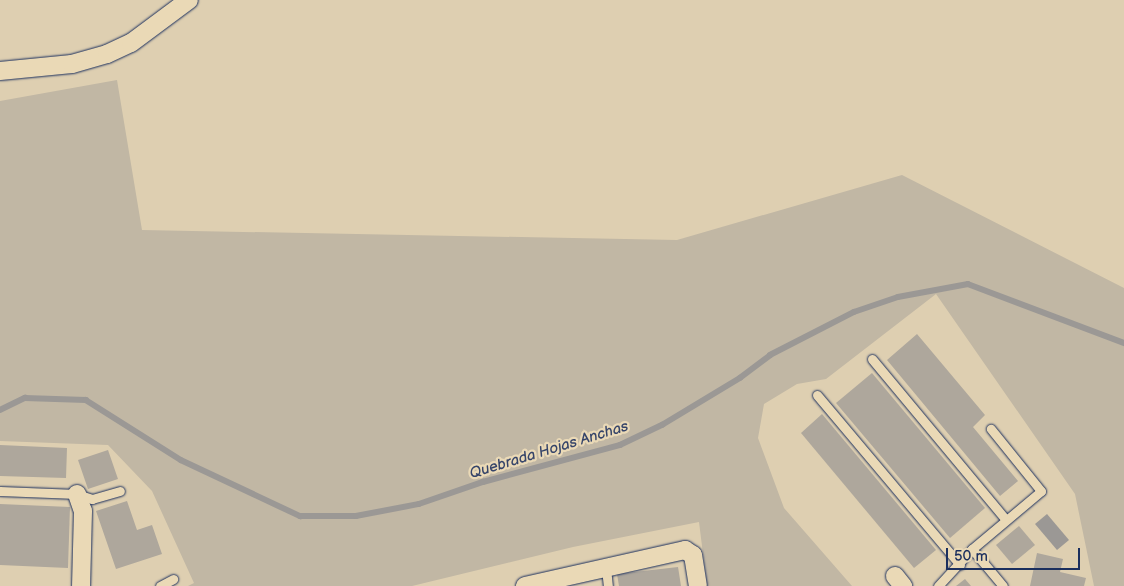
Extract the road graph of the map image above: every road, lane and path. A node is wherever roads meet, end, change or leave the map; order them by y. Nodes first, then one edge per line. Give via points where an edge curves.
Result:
1 (189, 0) edge
2 (0, 71) edge
3 (872, 359) dead end
4 (817, 395) dead end
5 (992, 430) dead end
6 (0, 491) edge
7 (120, 491) dead end
8 (77, 494) junction
9 (1006, 520) junction
10 (972, 549) junction
11 (960, 565) junction
12 (606, 568) junction
13 (173, 579) dead end
14 (81, 586) edge
15 (160, 586) edge
16 (525, 586) edge
17 (608, 586) edge
18 (698, 586) edge
19 (938, 586) edge
20 (1003, 586) edge

1 - 2 street via 131,43 108,54 72,64
3 - 9 lane
4 - 11 lane
5 - 9 lane via 1042,492
6 - 8 lane
7 - 8 lane via 92,499
8 - 14 street via 83,511
9 - 10 lane
10 - 11 lane
10 - 20 lane
11 - 19 lane
12 - 16 street
12 - 17 lane
12 - 18 street via 685,550 693,555
13 - 15 lane

